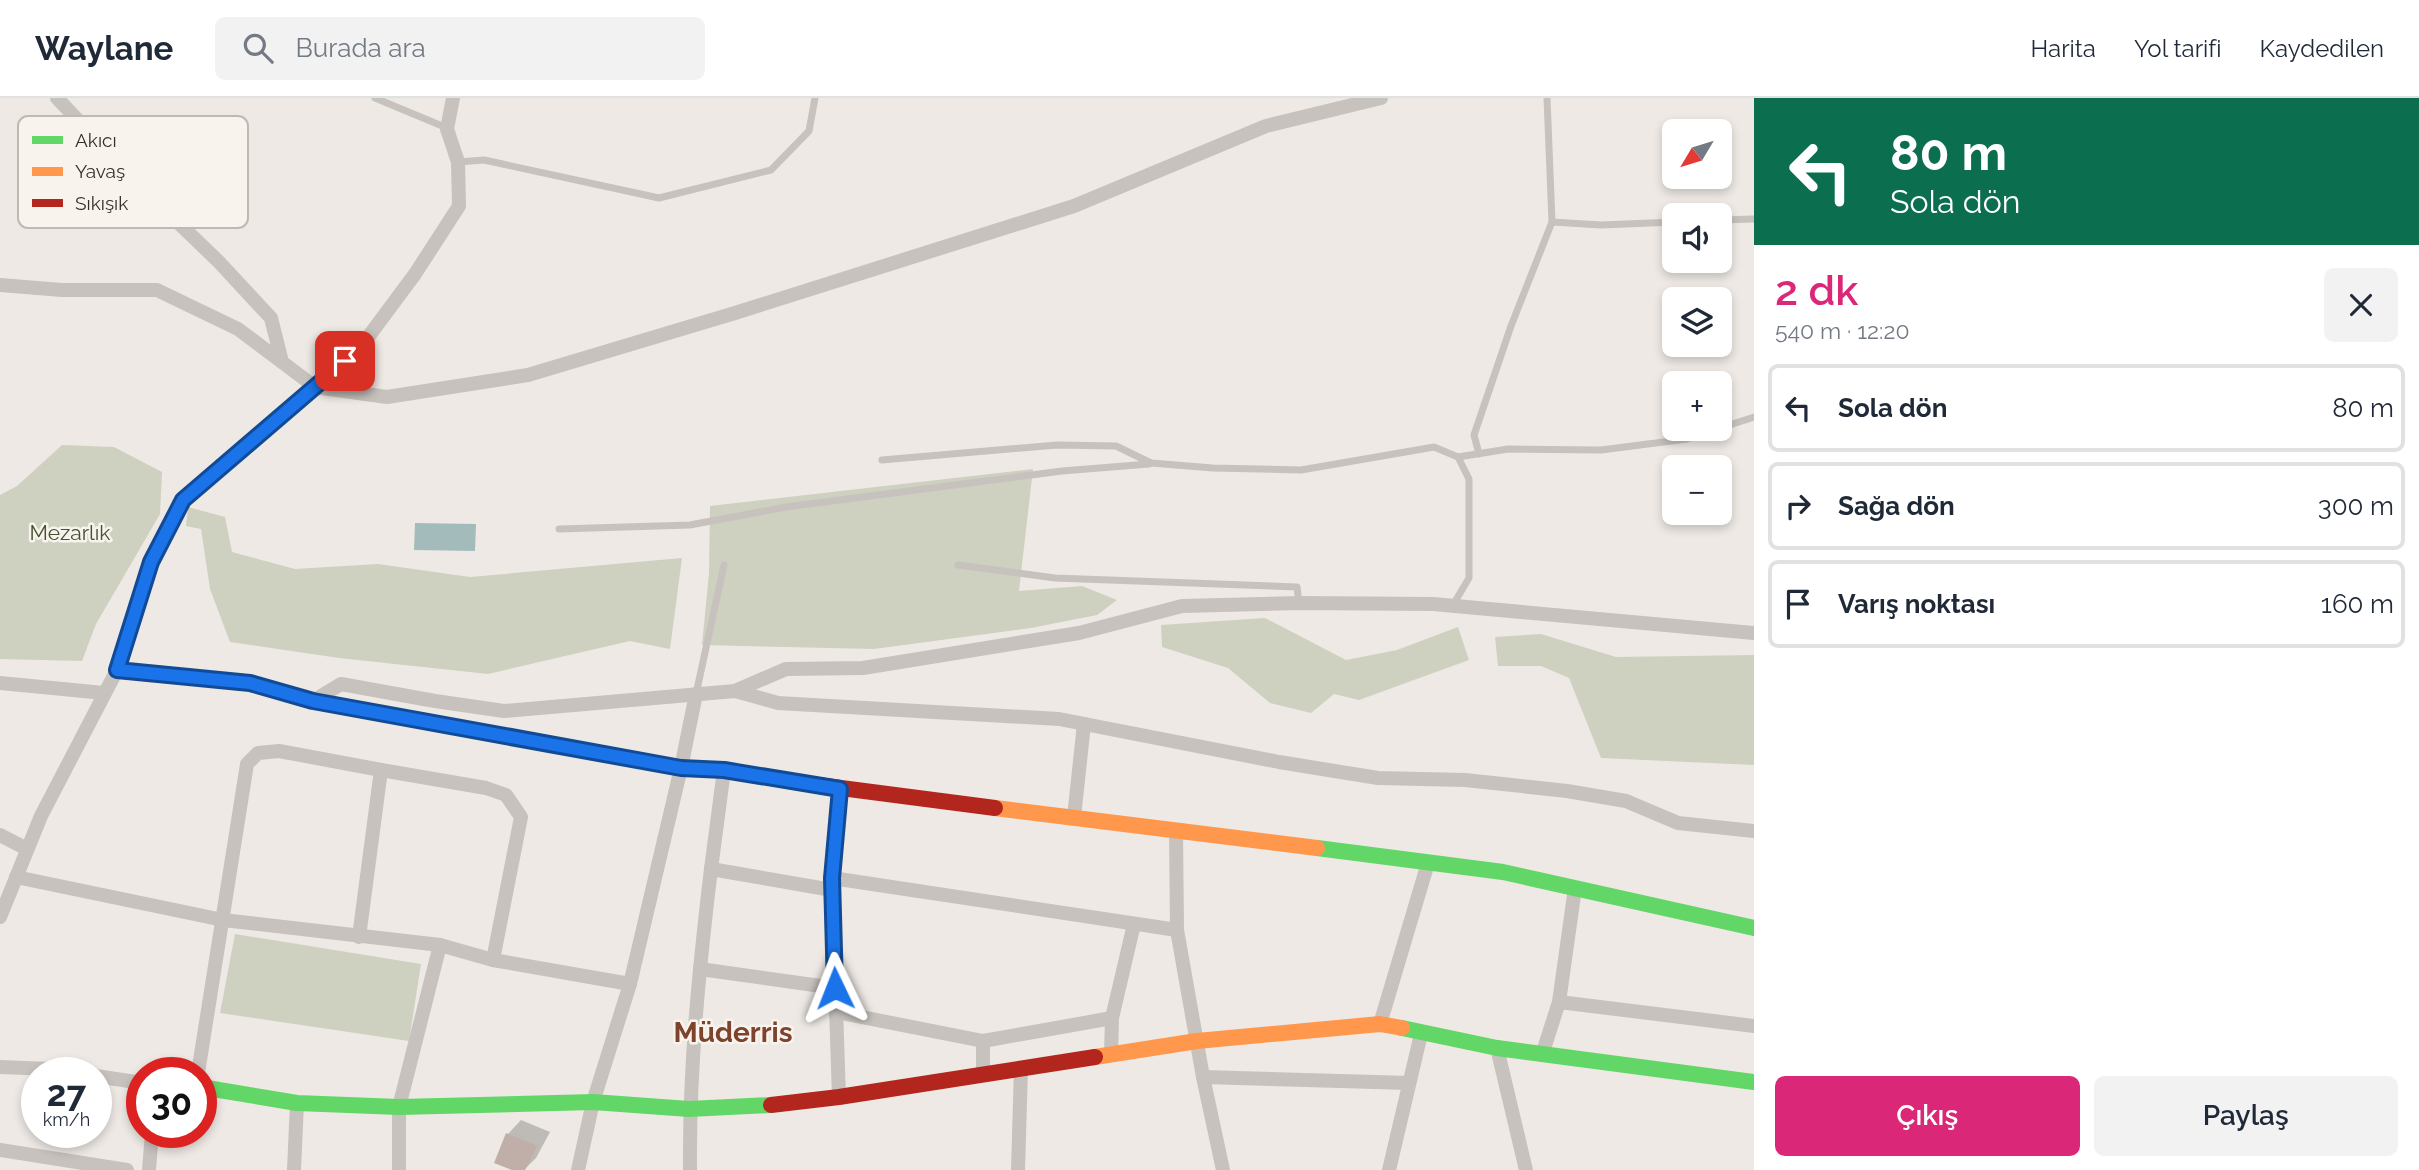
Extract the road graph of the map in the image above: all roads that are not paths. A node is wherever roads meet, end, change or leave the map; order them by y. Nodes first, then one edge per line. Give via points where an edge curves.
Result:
1 (57, 98) edge
2 (375, 98) edge
3 (453, 98) edge
4 (815, 98) edge
5 (1381, 98) edge
6 (1547, 98) edge
7 (74, 116) edge
8 (447, 129) junction
9 (458, 162) junction
10 (1754, 219) edge
11 (1732, 220) edge
12 (1552, 222) junction
13 (1662, 223) edge
14 (184, 228) edge
15 (0, 285) edge
16 (282, 362) junction
17 (315, 387) junction
18 (1754, 418) edge
19 (1732, 424) edge
20 (1671, 441) edge
21 (1479, 454) junction
22 (1458, 457) junction
23 (882, 460) dead end
24 (1151, 464) junction
25 (559, 529) dead end
26 (724, 565) dead end
27 (958, 565) dead end
28 (1299, 603) junction
29 (1453, 606) junction
30 (1754, 633) edge
31 (117, 670) junction
32 (0, 683) edge
33 (735, 691) junction
34 (104, 693) junction
35 (696, 694) junction
36 (313, 701) junction
37 (1084, 724) junction
38 (681, 768) junction
39 (380, 770) junction
40 (724, 770) junction
41 (840, 789) junction
42 (1074, 817) junction
43 (1176, 830) junction
44 (1754, 831) edge
45 (0, 835) edge
46 (27, 849) junction
47 (1428, 863) junction
48 (711, 869) junction
49 (16, 877) junction
50 (832, 884) junction
51 (1575, 888) junction
52 (0, 918) edge
53 (223, 920) junction
54 (1753, 922) edge
55 (1134, 923) junction
56 (1177, 930) junction
57 (359, 937) junction
58 (440, 946) junction
59 (493, 960) junction
60 (700, 969) junction
61 (630, 984) junction
62 (835, 988) junction
63 (1559, 1002) junction
64 (836, 1012) junction
65 (1112, 1018) junction
66 (1380, 1024) junction
67 (1754, 1026) edge
68 (1421, 1034) junction
69 (983, 1041) junction
70 (1197, 1041) junction
71 (1497, 1048) junction
72 (1111, 1055) junction
73 (1542, 1055) junction
74 (201, 1057) edge
75 (0, 1067) edge
76 (21, 1068) edge
77 (1021, 1068) junction
78 (983, 1074) junction
79 (1203, 1077) junction
80 (1754, 1082) edge
81 (1409, 1083) junction
82 (217, 1090) edge
83 (839, 1097) junction
84 (593, 1102) junction
85 (297, 1103) junction
86 (399, 1107) junction
87 (689, 1109) junction
88 (151, 1148) edge
89 (0, 1150) edge
90 (127, 1170) edge
91 (149, 1170) edge
92 (294, 1170) edge
93 (399, 1170) edge
94 (578, 1170) edge
95 (690, 1170) edge
96 (1018, 1170) edge
97 (1223, 1170) edge
98 (1389, 1170) edge
99 (1526, 1170) edge

1 - 7 street
2 - 8 lane
3 - 8 street
4 - 9 lane via 809,131 771,170 659,198 484,160
5 - 17 street via 1266,126 1074,206 528,374 387,397
6 - 12 lane
8 - 9 street
9 - 17 street via 459,206 360,348
10 - 11 lane
12 - 13 lane
12 - 21 lane via 1474,435
14 - 16 street via 271,318
15 - 16 street via 157,290 238,330
16 - 17 street
17 - 31 street via 183,500 151,562
18 - 19 lane
20 - 21 lane via 1601,450 1508,449
21 - 22 lane
22 - 24 lane via 1434,447 1301,470
22 - 29 lane via 1469,479 1469,578
23 - 24 lane via 1057,445 1116,446
24 - 25 lane via 786,507 690,525
26 - 35 lane
27 - 28 lane via 1055,578 1297,587
28 - 29 street
28 - 33 street via 1182,606 1079,633 863,668 786,668
29 - 30 street
31 - 34 street
31 - 36 street via 250,683
32 - 34 street
33 - 35 street
33 - 37 street via 778,703
34 - 46 street
35 - 36 street via 505,711 341,684
35 - 38 street
36 - 38 street
37 - 42 street
37 - 44 street via 1378,778 1465,780 1567,790 1626,801 1678,823
38 - 40 street
38 - 61 street
39 - 53 street via 279,751 258,753 247,764
39 - 57 street
39 - 59 street via 486,788 506,795 521,817
40 - 41 street
40 - 48 street
41 - 42 street
41 - 50 street
42 - 43 street
43 - 47 street
43 - 56 street
45 - 46 street
46 - 49 street
47 - 51 street via 1503,872
47 - 66 street
48 - 50 street
48 - 60 street
49 - 52 street
49 - 53 street
50 - 55 street
50 - 62 street
51 - 54 street
51 - 63 street
53 - 57 street
53 - 74 street
55 - 56 street
55 - 65 street
56 - 70 street
57 - 58 street
58 - 59 street
58 - 86 street
59 - 61 street
60 - 62 street
60 - 87 street
61 - 84 street
62 - 64 street
63 - 67 street
63 - 73 street
64 - 69 street
64 - 83 street
65 - 69 street
65 - 72 street
66 - 68 street
66 - 70 street
68 - 71 street
68 - 81 street
69 - 78 street
70 - 72 street
70 - 79 street
71 - 73 street
71 - 99 street
72 - 77 street
73 - 80 street
75 - 76 street
77 - 78 street
77 - 96 street
78 - 83 street
79 - 81 street
79 - 97 street
81 - 98 street
82 - 85 street
83 - 87 street
84 - 86 street
84 - 87 street
84 - 94 street
85 - 86 street
85 - 92 street
86 - 93 street
87 - 95 street
88 - 91 street
89 - 90 street

